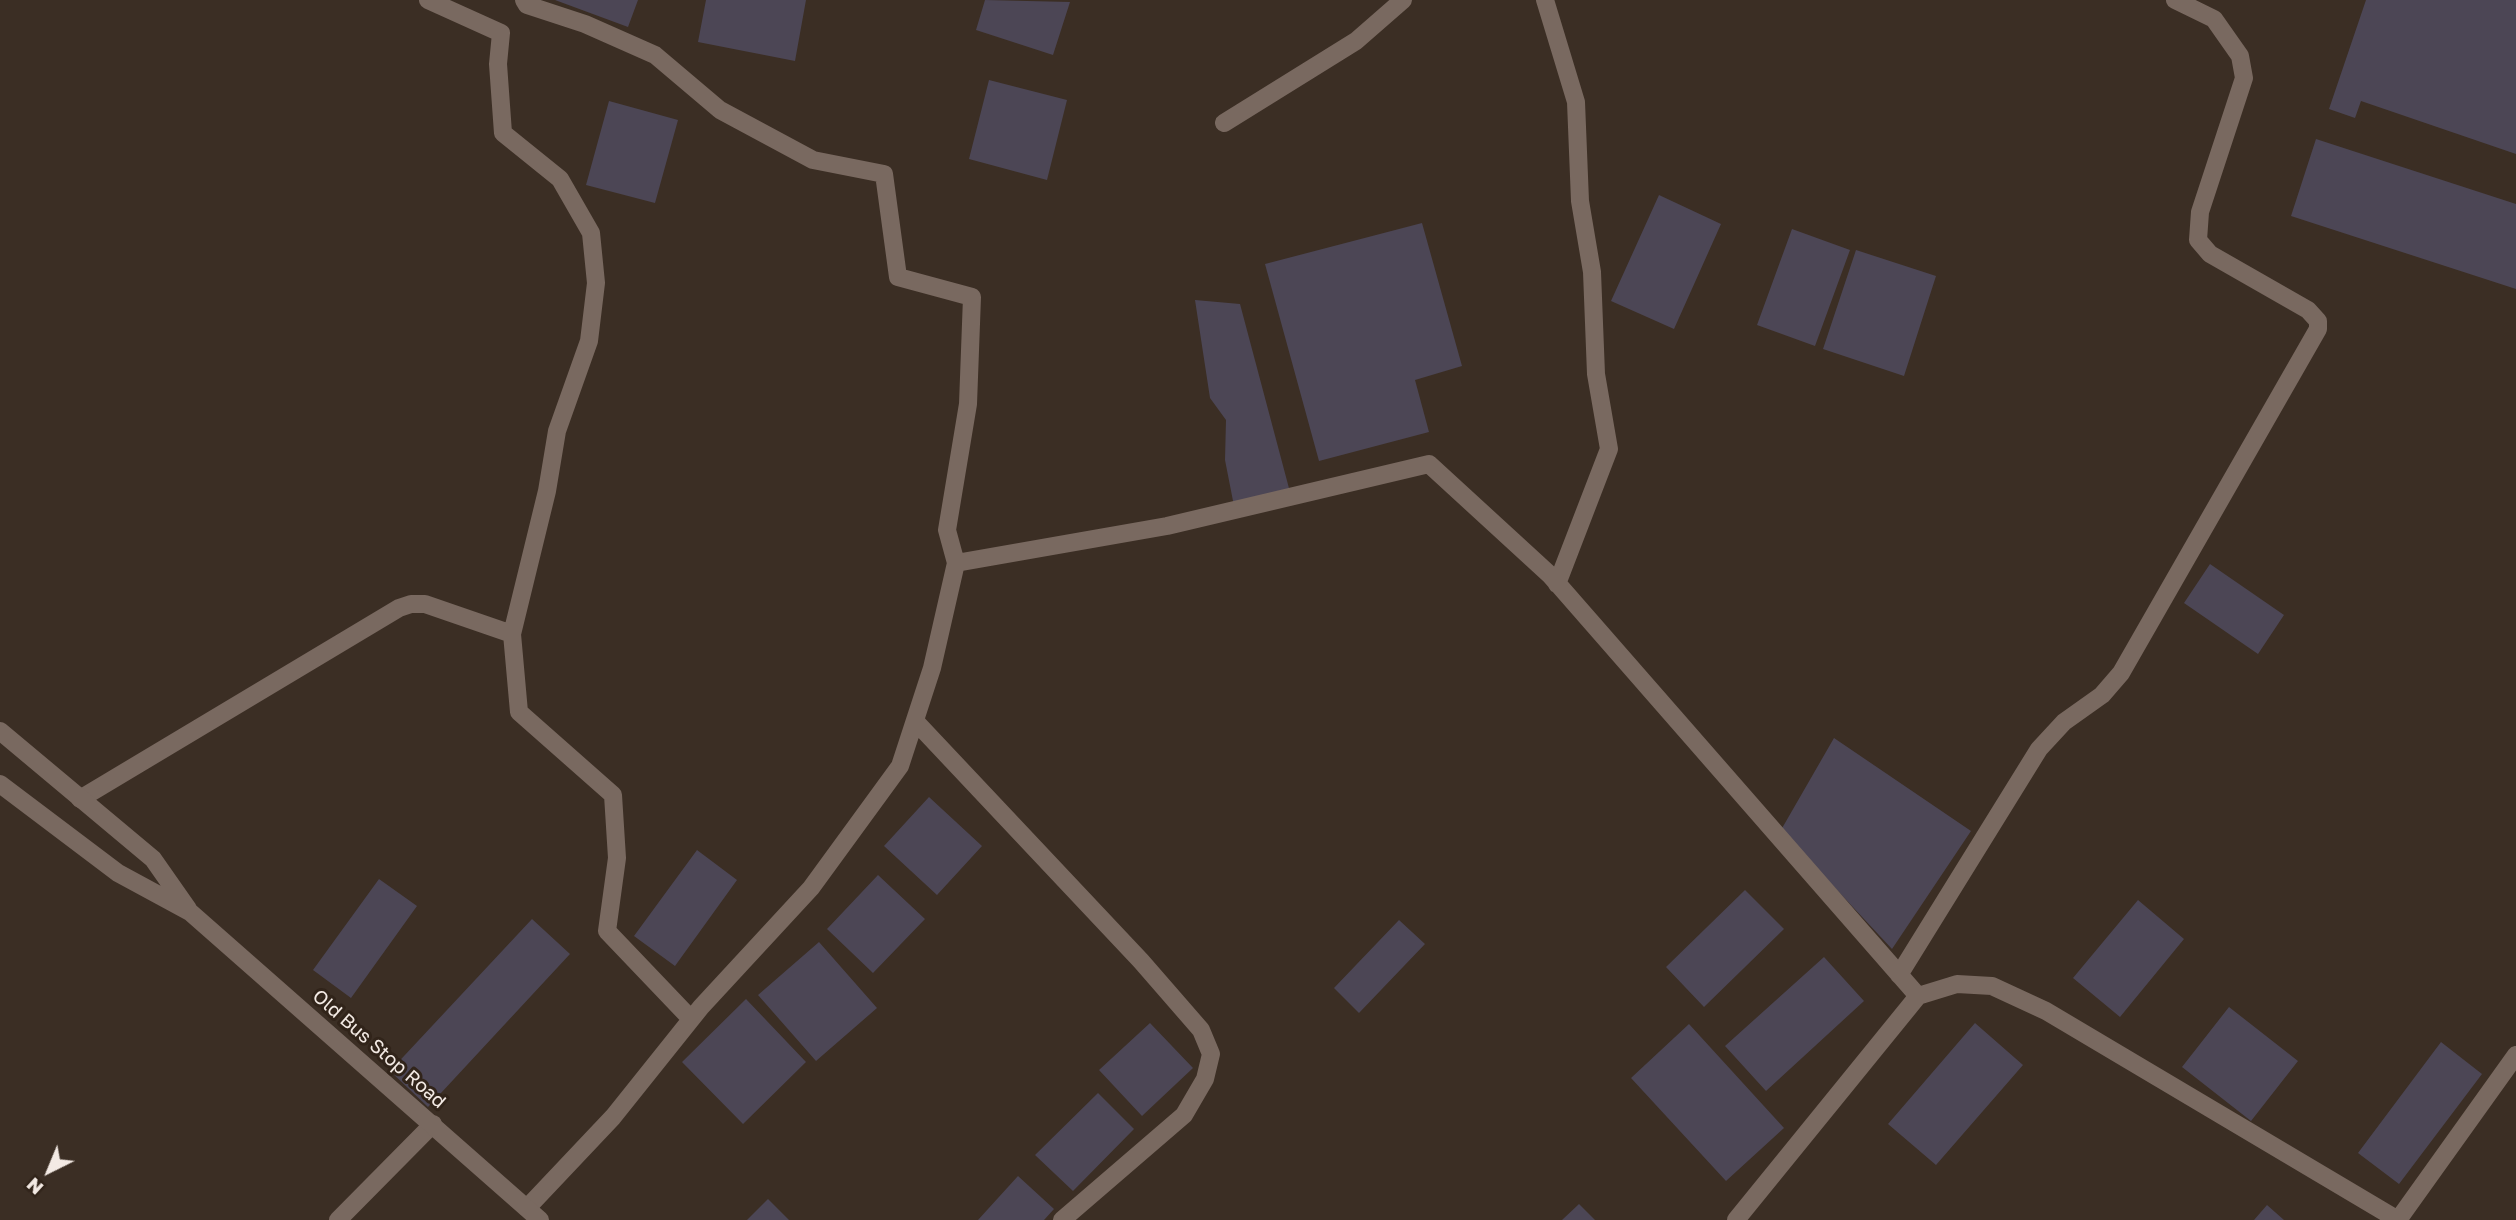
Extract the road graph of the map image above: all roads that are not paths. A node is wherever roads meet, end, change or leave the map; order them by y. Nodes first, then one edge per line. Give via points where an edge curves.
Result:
1 (428, 0) edge
2 (524, 0) edge
3 (1403, 0) edge
4 (1545, 0) edge
5 (2175, 0) edge
6 (1224, 123) dead end
7 (956, 563) junction
8 (1557, 584) junction
9 (512, 634) junction
10 (915, 721) junction
11 (0, 731) edge
12 (0, 785) edge
13 (80, 799) junction
14 (190, 912) junction
15 (1899, 975) junction
16 (1918, 996) junction
17 (691, 1019) junction
18 (2516, 1055) edge
19 (433, 1124) junction
20 (534, 1214) edge
21 (338, 1220) edge
22 (1062, 1220) edge
23 (1737, 1220) edge
24 (2398, 1220) edge

1 - 9 street via 501,33 498,64 503,134 560,179 591,233 596,283 589,341 557,431
2 - 7 street via 655,55 720,110 813,160 884,174 898,277 972,297 968,404 947,530
3 - 6 street via 1356,41
4 - 8 street via 1576,103 1580,201 1592,272 1595,373 1609,449
5 - 15 street via 2214,19 2240,55 2244,78 2200,212 2198,240 2210,254 2308,310 2318,321 2318,329 2121,673 2039,749
7 - 8 street via 1167,526 1429,464
7 - 10 street
8 - 15 street
9 - 13 street via 425,604 399,608
9 - 17 street via 519,712 613,795 617,858 607,931
10 - 17 street via 900,766 811,888
10 - 22 street via 1141,961 1201,1030 1210,1054 1205,1079 1184,1115
11 - 13 street, Old Bus Stop Road
12 - 14 street, Old Bus Stop Road via 118,873
13 - 14 street, Old Bus Stop Road via 153,859
14 - 19 street, Old Bus Stop Road
15 - 16 street
16 - 23 street
16 - 24 street via 1957,984 1992,986 2046,1011
17 - 20 street
18 - 24 street
19 - 20 street, Old Bus Stop Road
19 - 21 street

